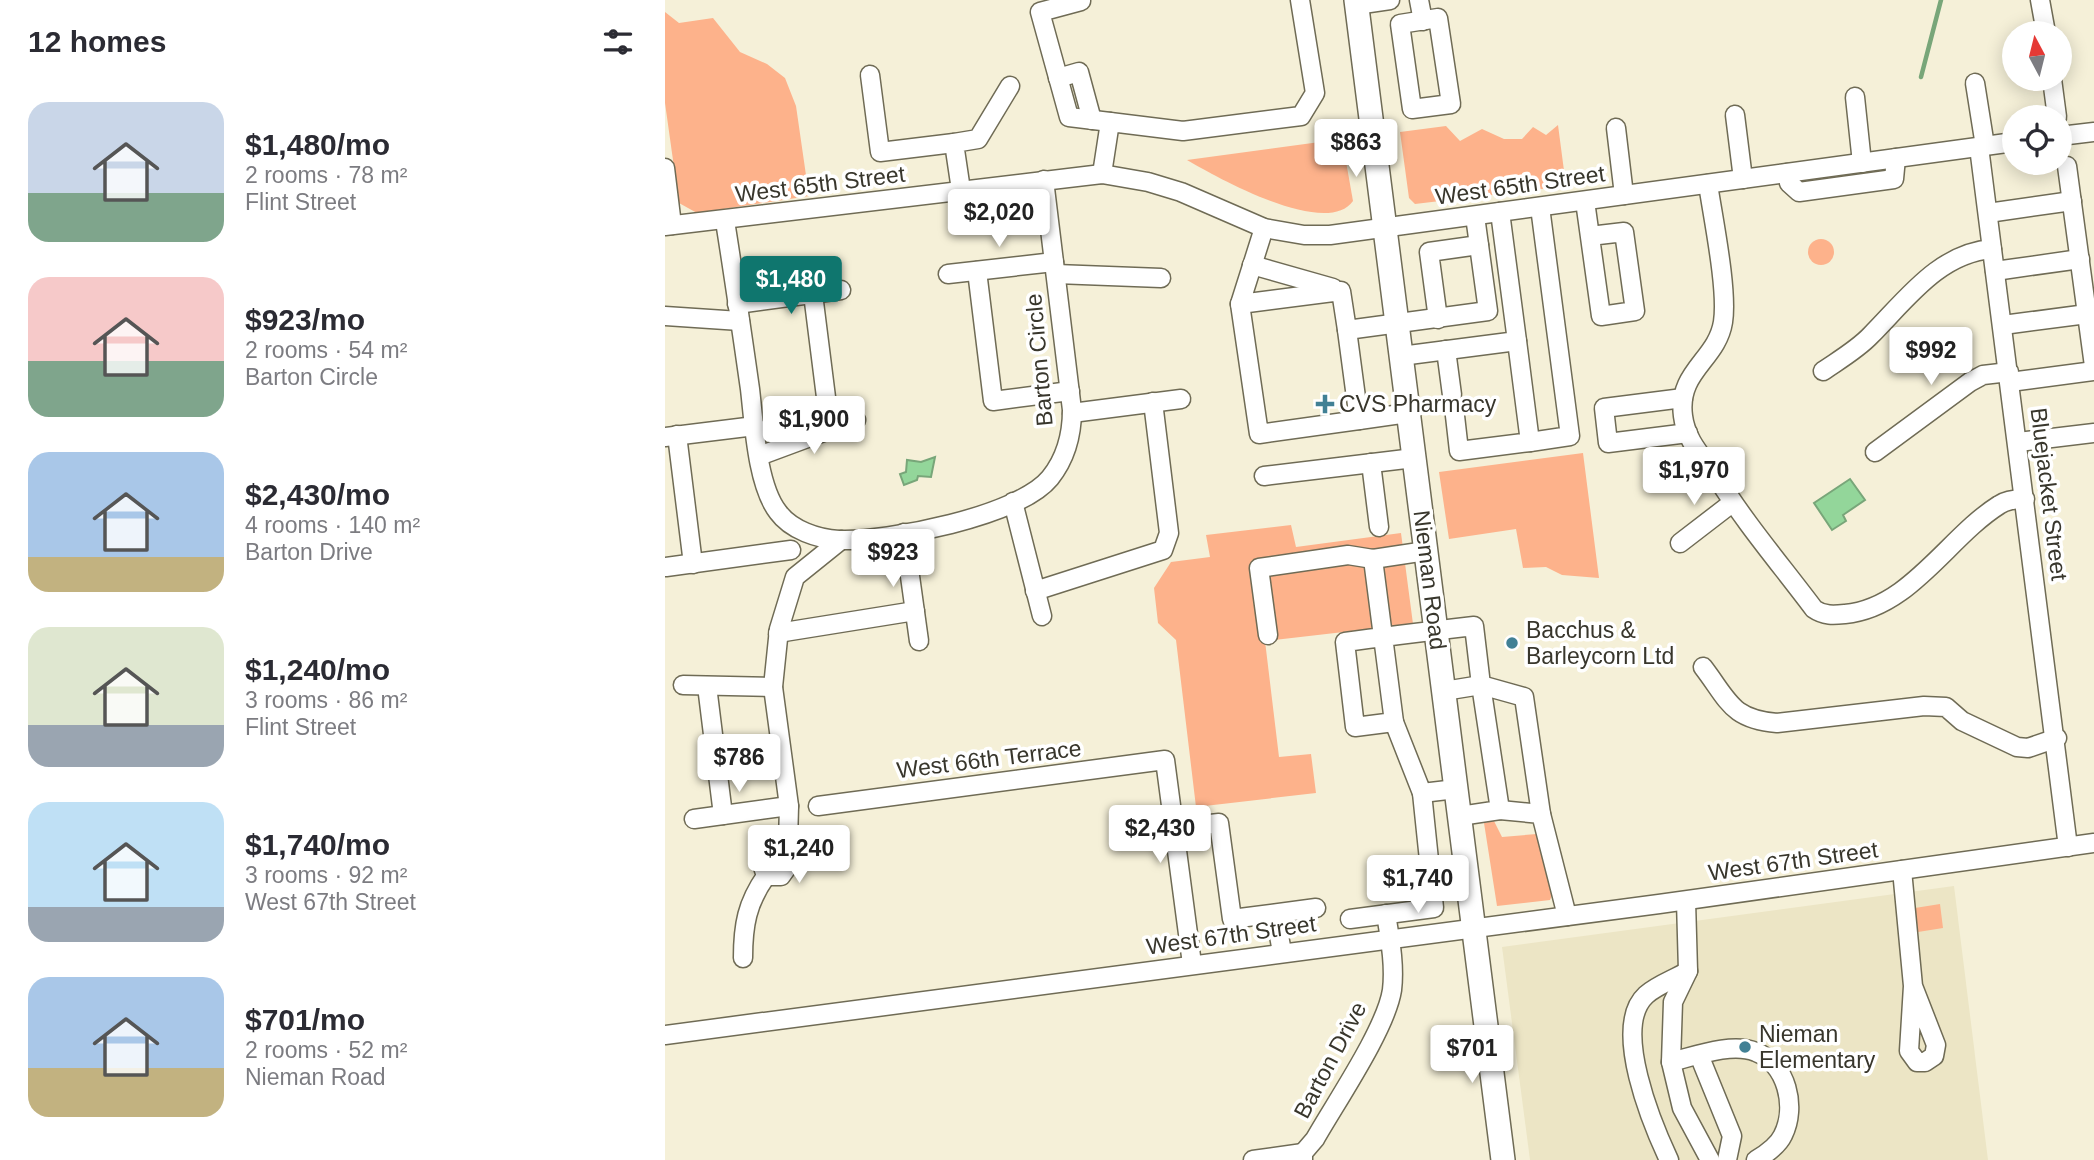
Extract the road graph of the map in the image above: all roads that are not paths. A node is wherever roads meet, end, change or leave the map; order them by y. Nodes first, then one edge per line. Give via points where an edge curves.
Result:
1 (1300, 0) edge
2 (1390, 0) edge
3 (1419, 0) edge
4 (2040, 0) edge
5 (1081, 1) edge
6 (1356, 3) edge
7 (1423, 21) junction
8 (2044, 21) edge
9 (870, 75) dead end
10 (1975, 83) dead end
11 (1010, 86) dead end
12 (1855, 97) dead end
13 (1735, 115) dead end
14 (1101, 121) junction
15 (1616, 128) dead end
16 (2094, 132) edge
17 (2072, 135) edge
18 (954, 143) junction
19 (2002, 144) edge
20 (1982, 146) junction
21 (1896, 158) junction
22 (1863, 163) junction
23 (665, 168) edge
24 (1787, 173) junction
25 (1102, 174) junction
26 (2068, 175) edge
27 (1743, 179) junction
28 (1044, 180) junction
29 (1708, 184) junction
30 (961, 190) junction
31 (1623, 195) junction
32 (1585, 201) junction
33 (2072, 201) junction
34 (1540, 207) junction
35 (1500, 212) junction
36 (1988, 213) junction
37 (1475, 216) junction
38 (726, 221) junction
39 (669, 226) edge
40 (1264, 228) junction
41 (1384, 228) junction
42 (1590, 236) junction
43 (1479, 245) junction
44 (1992, 249) junction
45 (2080, 259) junction
46 (1252, 265) junction
47 (1055, 268) junction
48 (977, 271) junction
49 (1995, 271) junction
50 (948, 274) dead end
51 (1161, 278) dead end
52 (841, 290) dead end
53 (1341, 291) junction
54 (813, 294) junction
55 (1240, 304) junction
56 (739, 312) junction
57 (2087, 314) junction
58 (665, 316) edge
59 (1438, 319) junction
60 (1397, 324) junction
61 (2003, 325) junction
62 (1347, 330) junction
63 (1517, 341) junction
64 (1447, 350) junction
65 (1401, 356) junction
66 (2094, 369) edge
67 (1823, 371) dead end
68 (2009, 377) junction
69 (1070, 391) junction
70 (1683, 398) junction
71 (1181, 399) dead end
72 (1153, 402) junction
73 (1072, 412) junction
74 (1408, 413) junction
75 (856, 419) dead end
76 (1359, 421) junction
77 (755, 426) junction
78 (830, 429) junction
79 (1688, 433) junction
80 (2094, 433) edge
81 (671, 436) edge
82 (1529, 442) junction
83 (2018, 442) junction
84 (1875, 452) dead end
85 (759, 456) junction
86 (1414, 458) junction
87 (1371, 463) junction
88 (1264, 476) dead end
89 (2025, 499) junction
90 (1013, 502) junction
91 (1732, 503) junction
92 (778, 513) junction
93 (1379, 527) dead end
94 (904, 533) junction
95 (841, 540) junction
96 (1679, 543) dead end
97 (792, 550) junction
98 (1426, 551) junction
99 (1373, 559) junction
100 (693, 564) junction
101 (666, 567) edge
102 (795, 578) junction
103 (1035, 591) junction
104 (915, 611) junction
105 (1042, 616) dead end
106 (1436, 630) junction
107 (778, 633) junction
108 (1268, 635) dead end
109 (1384, 637) junction
110 (919, 641) dead end
111 (1703, 667) dead end
112 (683, 685) dead end
113 (1481, 685) junction
114 (707, 686) junction
115 (773, 687) junction
116 (1444, 691) junction
117 (1394, 722) junction
118 (2057, 738) junction
119 (1456, 789) junction
120 (1422, 793) junction
121 (789, 806) junction
122 (818, 806) dead end
123 (1500, 810) junction
124 (1541, 814) junction
125 (723, 815) junction
126 (1460, 816) junction
127 (694, 819) dead end
128 (1174, 828) junction
129 (2094, 843) edge
130 (2068, 847) junction
131 (1902, 870) junction
132 (1686, 901) junction
133 (1316, 908) dead end
134 (1275, 914) junction
135 (1387, 914) junction
136 (1566, 916) junction
137 (1350, 919) dead end
138 (1474, 928) junction
139 (1390, 938) junction
140 (1282, 953) junction
141 (743, 958) dead end
142 (1192, 964) junction
143 (1688, 971) junction
144 (1913, 986) dead end
145 (665, 1035) edge
146 (1699, 1055) junction
147 (1671, 1062) junction
148 (1303, 1156) edge
149 (1252, 1160) edge
150 (1503, 1160) edge
151 (1669, 1160) edge
152 (1710, 1160) edge
153 (1727, 1160) edge
154 (1756, 1160) edge

1 - 14 street via 1314,93 1301,116 1183,131
2 - 6 street
3 - 7 street
4 - 8 street
5 - 14 street via 1040,12 1069,117
6 - 41 main road, Nieman Road
7 - 7 street via 1400,24 1412,109 1451,104 1438,18
9 - 18 street via 880,152
10 - 20 street, Bluejacket Street
11 - 18 street via 978,139
12 - 22 street
13 - 27 street
14 - 25 street
15 - 31 street
16 - 17 street
18 - 30 street
19 - 20 street, West 65th Street
20 - 21 street, West 65th Street
20 - 36 street, Bluejacket Street
21 - 22 street, West 65th Street
21 - 24 street via 1894,179 1799,192 1789,183
22 - 24 street, West 65th Street
23 - 39 street
24 - 27 street, West 65th Street
25 - 28 street, West 65th Street
25 - 40 street, West 65th Street via 1181,192
26 - 33 street
27 - 29 street, West 65th Street
28 - 30 street, West 65th Street
28 - 47 street, Barton Circle
29 - 31 street, West 65th Street
29 - 70 street via 1723,321 1716,343 1692,373
30 - 38 street, West 65th Street
31 - 32 street, West 65th Street
32 - 34 street, West 65th Street
32 - 42 street
33 - 36 street
33 - 45 street
34 - 35 street, West 65th Street
34 - 82 street via 1570,436
35 - 37 street, West 65th Street
35 - 63 street
36 - 44 street, Bluejacket Street
37 - 41 street, West 65th Street
37 - 43 street
38 - 39 street, West 65th Street
38 - 56 street
40 - 41 street, West 65th Street via 1329,235
40 - 46 street
41 - 60 main road, Nieman Road
42 - 42 street via 1601,316 1635,311 1624,232
43 - 59 street via 1488,311
43 - 59 street via 1429,252
44 - 49 street, Bluejacket Street
44 - 67 street via 1963,254 1944,267 1892,309 1870,336
45 - 49 street
45 - 57 street
46 - 53 street
46 - 55 street
47 - 48 street
47 - 51 street
47 - 69 street, Barton Circle
48 - 50 street
48 - 69 street via 993,401
49 - 61 street, Bluejacket Street
52 - 54 street
53 - 55 street
53 - 62 street
54 - 56 street
54 - 78 street
55 - 76 street via 1259,434
56 - 58 street
56 - 77 street
57 - 61 street
57 - 66 street
59 - 60 street
60 - 62 street
60 - 65 main road, Nieman Road
61 - 68 street, Bluejacket Street
62 - 76 street
63 - 64 street
63 - 82 street
64 - 65 street
64 - 82 street via 1459,451
65 - 74 main road, Nieman Road
66 - 68 street
68 - 83 street, Bluejacket Street
68 - 84 street via 1983,375 1970,382
69 - 73 street, Barton Circle
70 - 79 street
70 - 79 street via 1604,408 1608,443
71 - 72 street
72 - 73 street
72 - 103 street via 1170,533 1163,550
73 - 90 street, Barton Circle via 1070,438 1054,472
74 - 76 street
74 - 86 main road, Nieman Road
75 - 78 street
77 - 81 street
77 - 85 street
78 - 85 street
79 - 91 street
80 - 83 street
81 - 100 street
83 - 89 street, Bluejacket Street
85 - 92 street
86 - 87 street
86 - 98 main road, Nieman Road
87 - 88 street
87 - 93 street
89 - 91 street via 2000,504 1911,584 1857,613 1819,613
89 - 118 street, Bluejacket Street
90 - 94 street, Barton Circle via 955,523
90 - 103 street
91 - 96 street
92 - 95 street, Barton Circle via 806,533
92 - 97 street
94 - 95 street, Barton Circle
94 - 104 street
95 - 102 street
97 - 100 street
97 - 102 street
98 - 99 street
98 - 106 main road, Nieman Road
99 - 108 street via 1348,555 1259,568
99 - 109 street
100 - 101 street
102 - 107 street
103 - 105 street
104 - 107 street
104 - 110 street
106 - 109 street
106 - 113 street via 1474,625
106 - 116 main road, Nieman Road
107 - 115 street
109 - 117 street
109 - 117 street via 1345,642 1355,727
111 - 118 street via 1740,715 1752,721 1777,723 1946,707 1962,721 2017,747
112 - 114 street
113 - 116 street
113 - 123 street
113 - 124 street via 1524,697
114 - 115 street
114 - 125 street
115 - 121 street
116 - 119 main road, Nieman Road
117 - 120 street
118 - 130 street, Bluejacket Street
119 - 120 street
119 - 126 main road, Nieman Road
120 - 135 street via 1434,908
121 - 125 street
121 - 141 street via 788,842 782,855 767,859 763,867 766,876 748,906
122 - 128 street, West 66th Terrace via 1165,760
123 - 124 street
123 - 126 street
124 - 136 street
125 - 127 street
126 - 138 main road, Nieman Road
128 - 134 street via 1219,823 1232,919
128 - 142 street
129 - 130 street, West 67th Street
130 - 131 street, West 67th Street
131 - 132 street, West 67th Street
131 - 144 street
132 - 136 street, West 67th Street
132 - 143 street
133 - 134 street
134 - 140 street
135 - 137 street
135 - 139 street, Barton Drive
136 - 138 street, West 67th Street
138 - 139 street, West 67th Street
138 - 150 main road, Nieman Road
139 - 140 street, West 67th Street
139 - 148 street, Barton Drive via 1390,999 1380,1025
140 - 142 street, West 67th Street
142 - 145 street, West 67th Street
143 - 147 street via 1673,1002
143 - 151 street via 1644,996 1632,1024 1639,1080
146 - 147 street
146 - 153 street via 1732,1136
146 - 154 street via 1756,1052 1777,1067 1788,1090 1789,1117 1783,1136
147 - 152 street via 1682,1108
148 - 149 street

